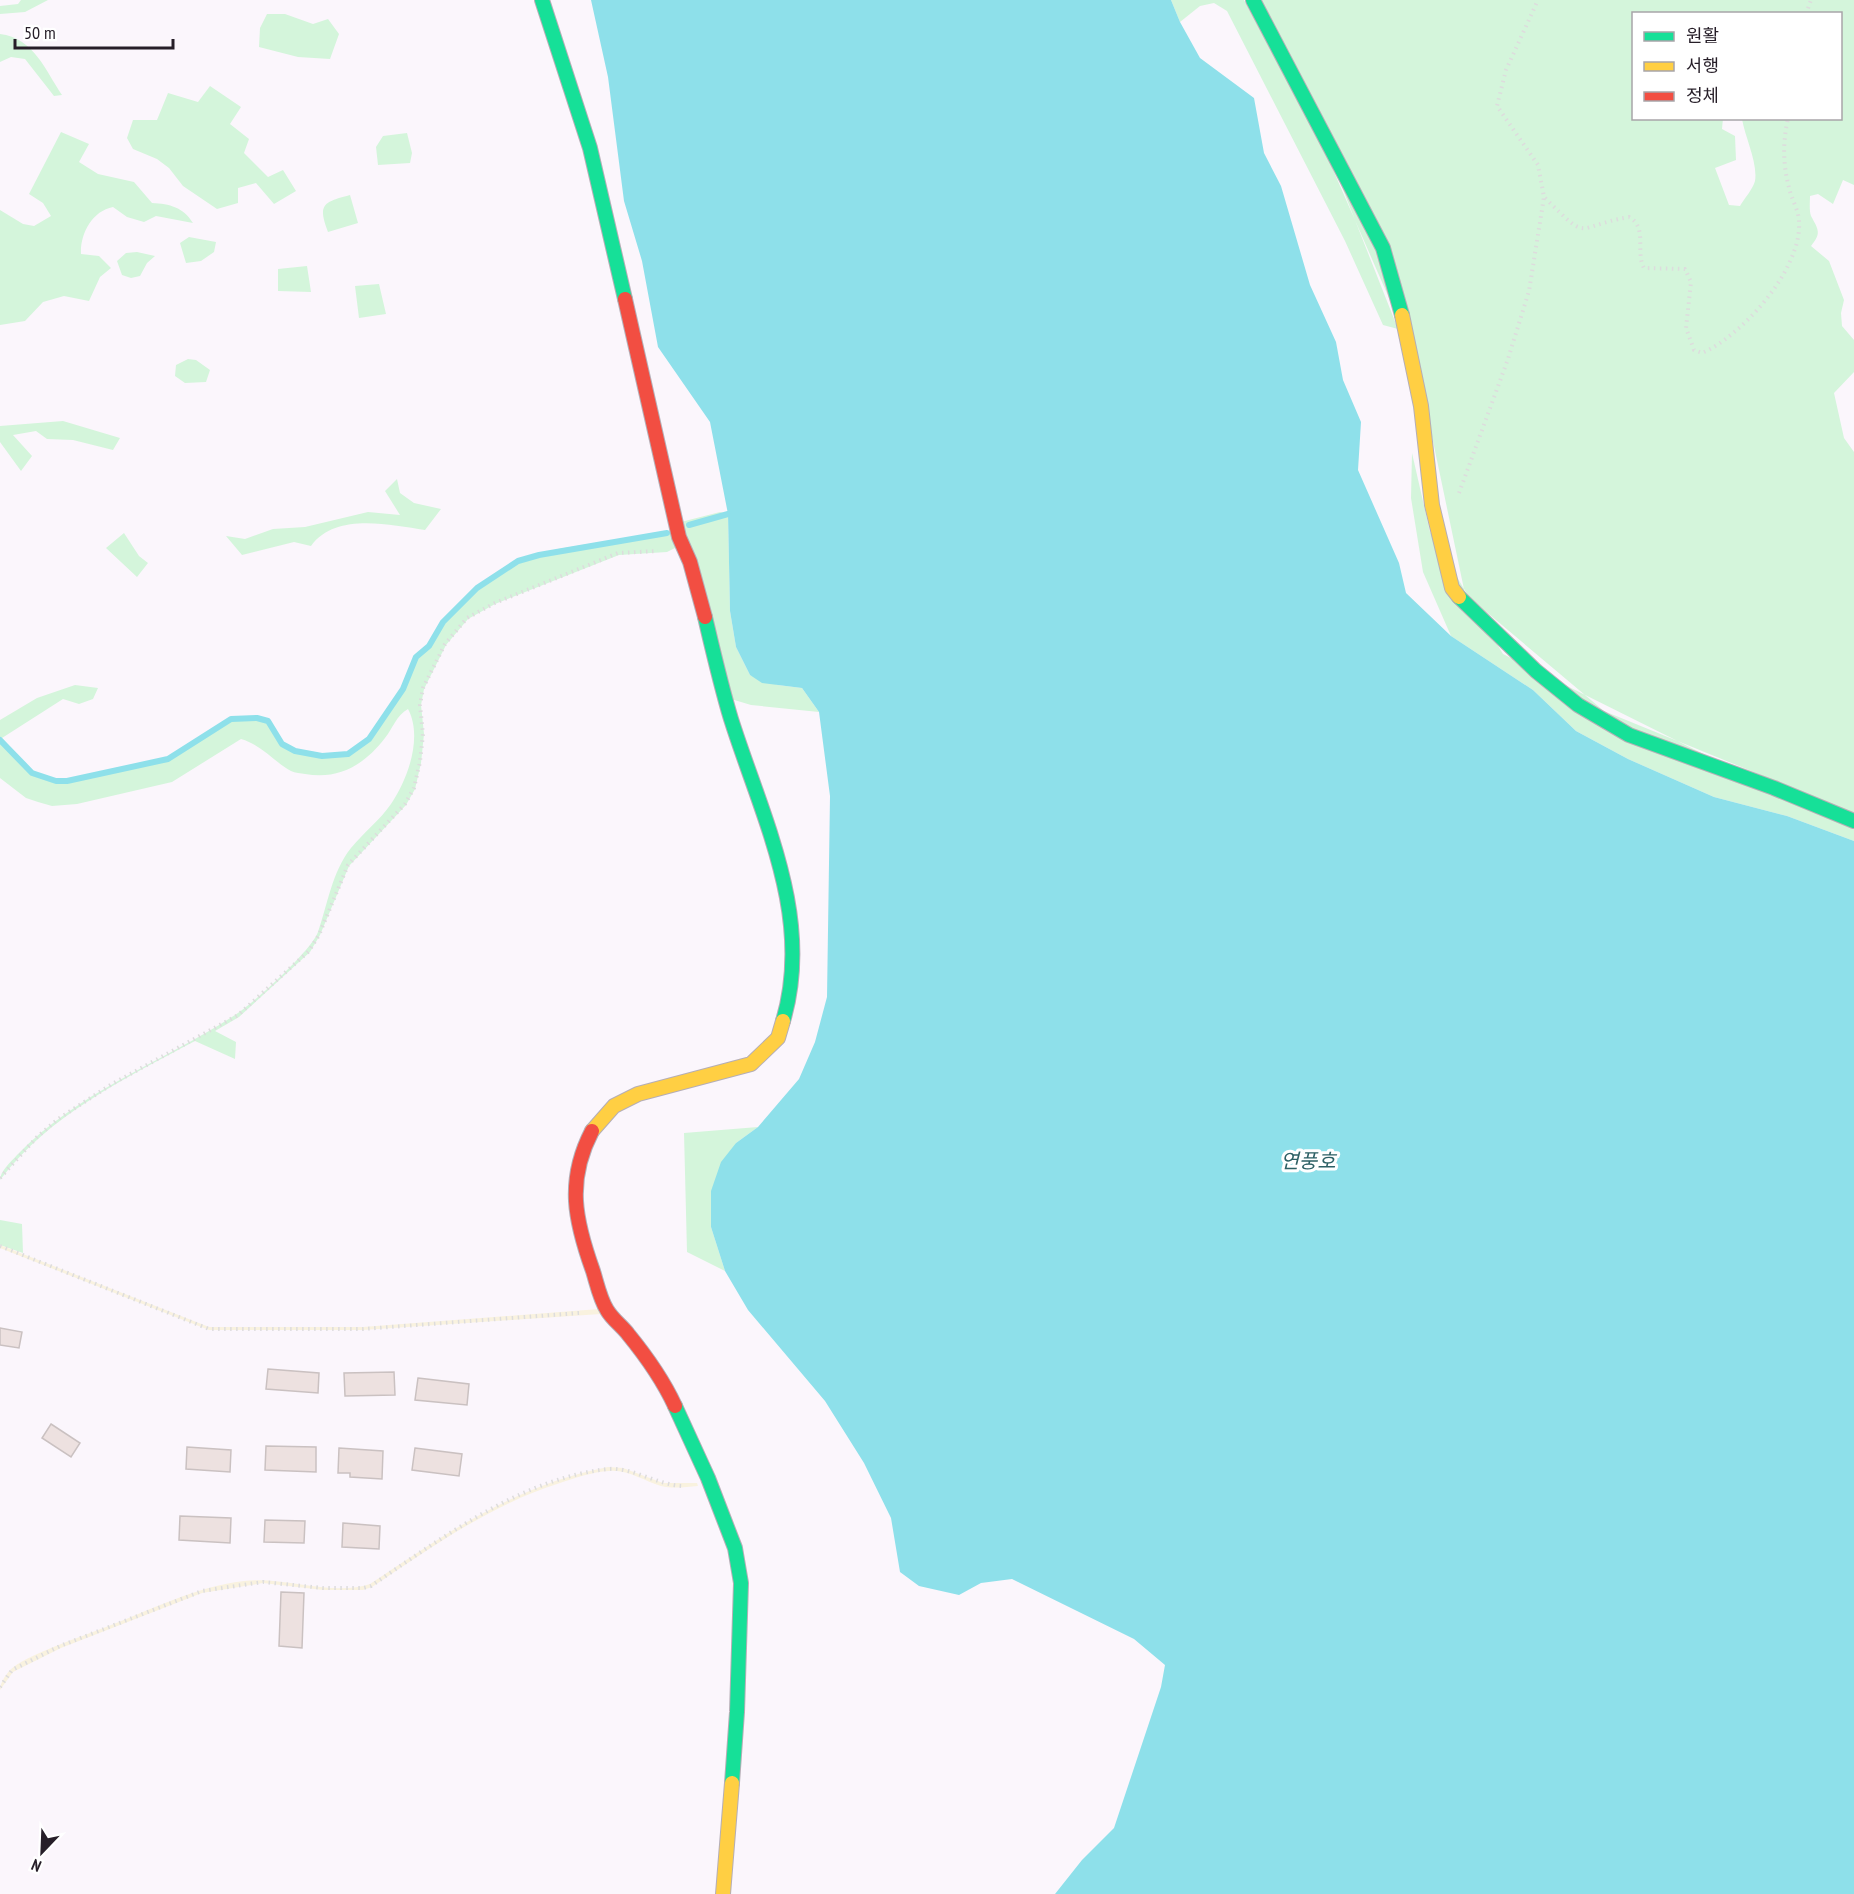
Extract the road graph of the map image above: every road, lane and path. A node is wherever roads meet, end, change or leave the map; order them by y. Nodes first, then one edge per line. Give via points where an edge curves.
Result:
1 (542, 0) edge
2 (1253, 0) edge
3 (1538, 0) edge
4 (1788, 120) edge
5 (1544, 197) junction
6 (1456, 504) dead end
7 (679, 537) junction
8 (1854, 821) edge
9 (0, 1178) edge
10 (0, 1246) edge
11 (607, 1311) junction
12 (708, 1478) junction
13 (0, 1687) edge
14 (723, 1894) edge

1 - 7 street via 590,148
2 - 8 street via 1383,248 1421,406 1432,505 1452,588 1536,671 1578,705 1629,735
3 - 5 path via 1506,70 1497,106 1538,165
4 - 5 path via 1784,170 1800,221 1786,269 1764,301 1732,335 1701,353 1694,350 1686,328 1691,282 1685,270 1644,268 1635,220 1629,217 1579,229
5 - 6 path via 1529,291
7 - 9 path via 675,546 666,551 618,553 466,618 444,644 423,688 422,744 414,788 405,804 348,866 309,951 238,1016 112,1084 58,1119
7 - 11 street via 690,562 731,718 783,872 790,904 789,1001 778,1038 750,1064 638,1094 614,1106 594,1126 582,1150 575,1210
10 - 11 path via 209,1329 363,1329
11 - 12 street via 666,1386
12 - 13 path via 697,1485 671,1486 622,1469 570,1478 527,1492 487,1512 371,1586 323,1588 263,1582 202,1592 60,1646 12,1670
12 - 14 street via 735,1548 741,1583 737,1712

